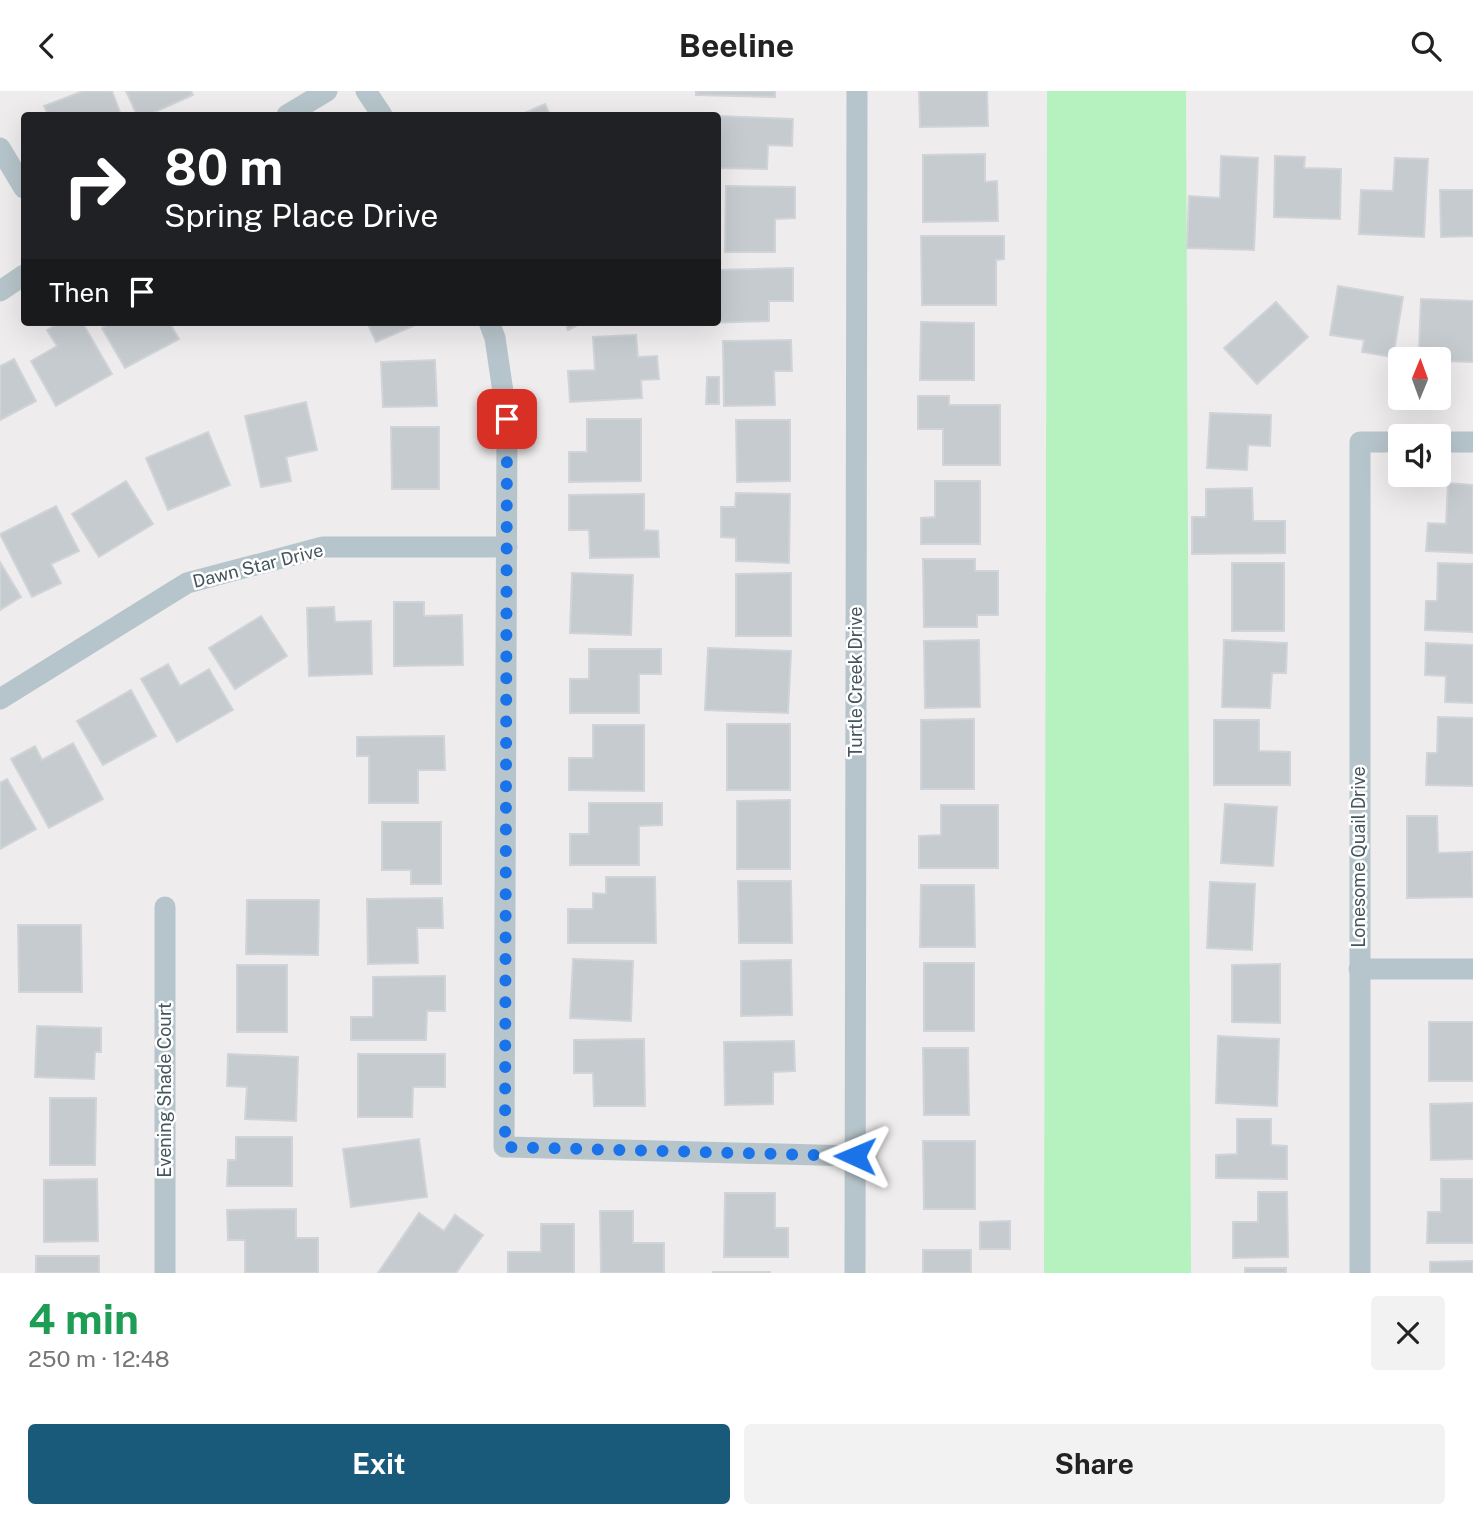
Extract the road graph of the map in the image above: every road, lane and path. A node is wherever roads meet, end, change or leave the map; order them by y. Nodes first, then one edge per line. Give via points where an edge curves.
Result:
1 (327, 91) edge
2 (366, 91) edge
3 (857, 91) edge
4 (291, 112) edge
5 (380, 112) edge
6 (0, 148) edge
7 (21, 183) edge
8 (21, 277) edge
9 (0, 291) edge
10 (490, 326) edge
11 (1388, 442) edge
12 (1451, 442) edge
13 (1473, 442) edge
14 (507, 547) junction
15 (0, 699) edge
16 (165, 907) dead end
17 (1359, 969) junction
18 (1473, 969) edge
19 (855, 1156) junction
20 (165, 1273) edge
21 (855, 1273) edge
22 (1360, 1273) edge

1 - 4 street
2 - 5 street
3 - 19 street, Turtle Creek Drive
6 - 7 street
8 - 9 street
10 - 14 street via 507,419
11 - 17 street, Lonesome Quail Drive via 1360,442
12 - 13 street
14 - 15 street, Dawn Star Drive via 323,547 187,583
14 - 19 street via 505,1147
16 - 20 street, Evening Shade Court
17 - 18 street
17 - 22 street, Lonesome Quail Drive
19 - 21 street, Turtle Creek Drive

